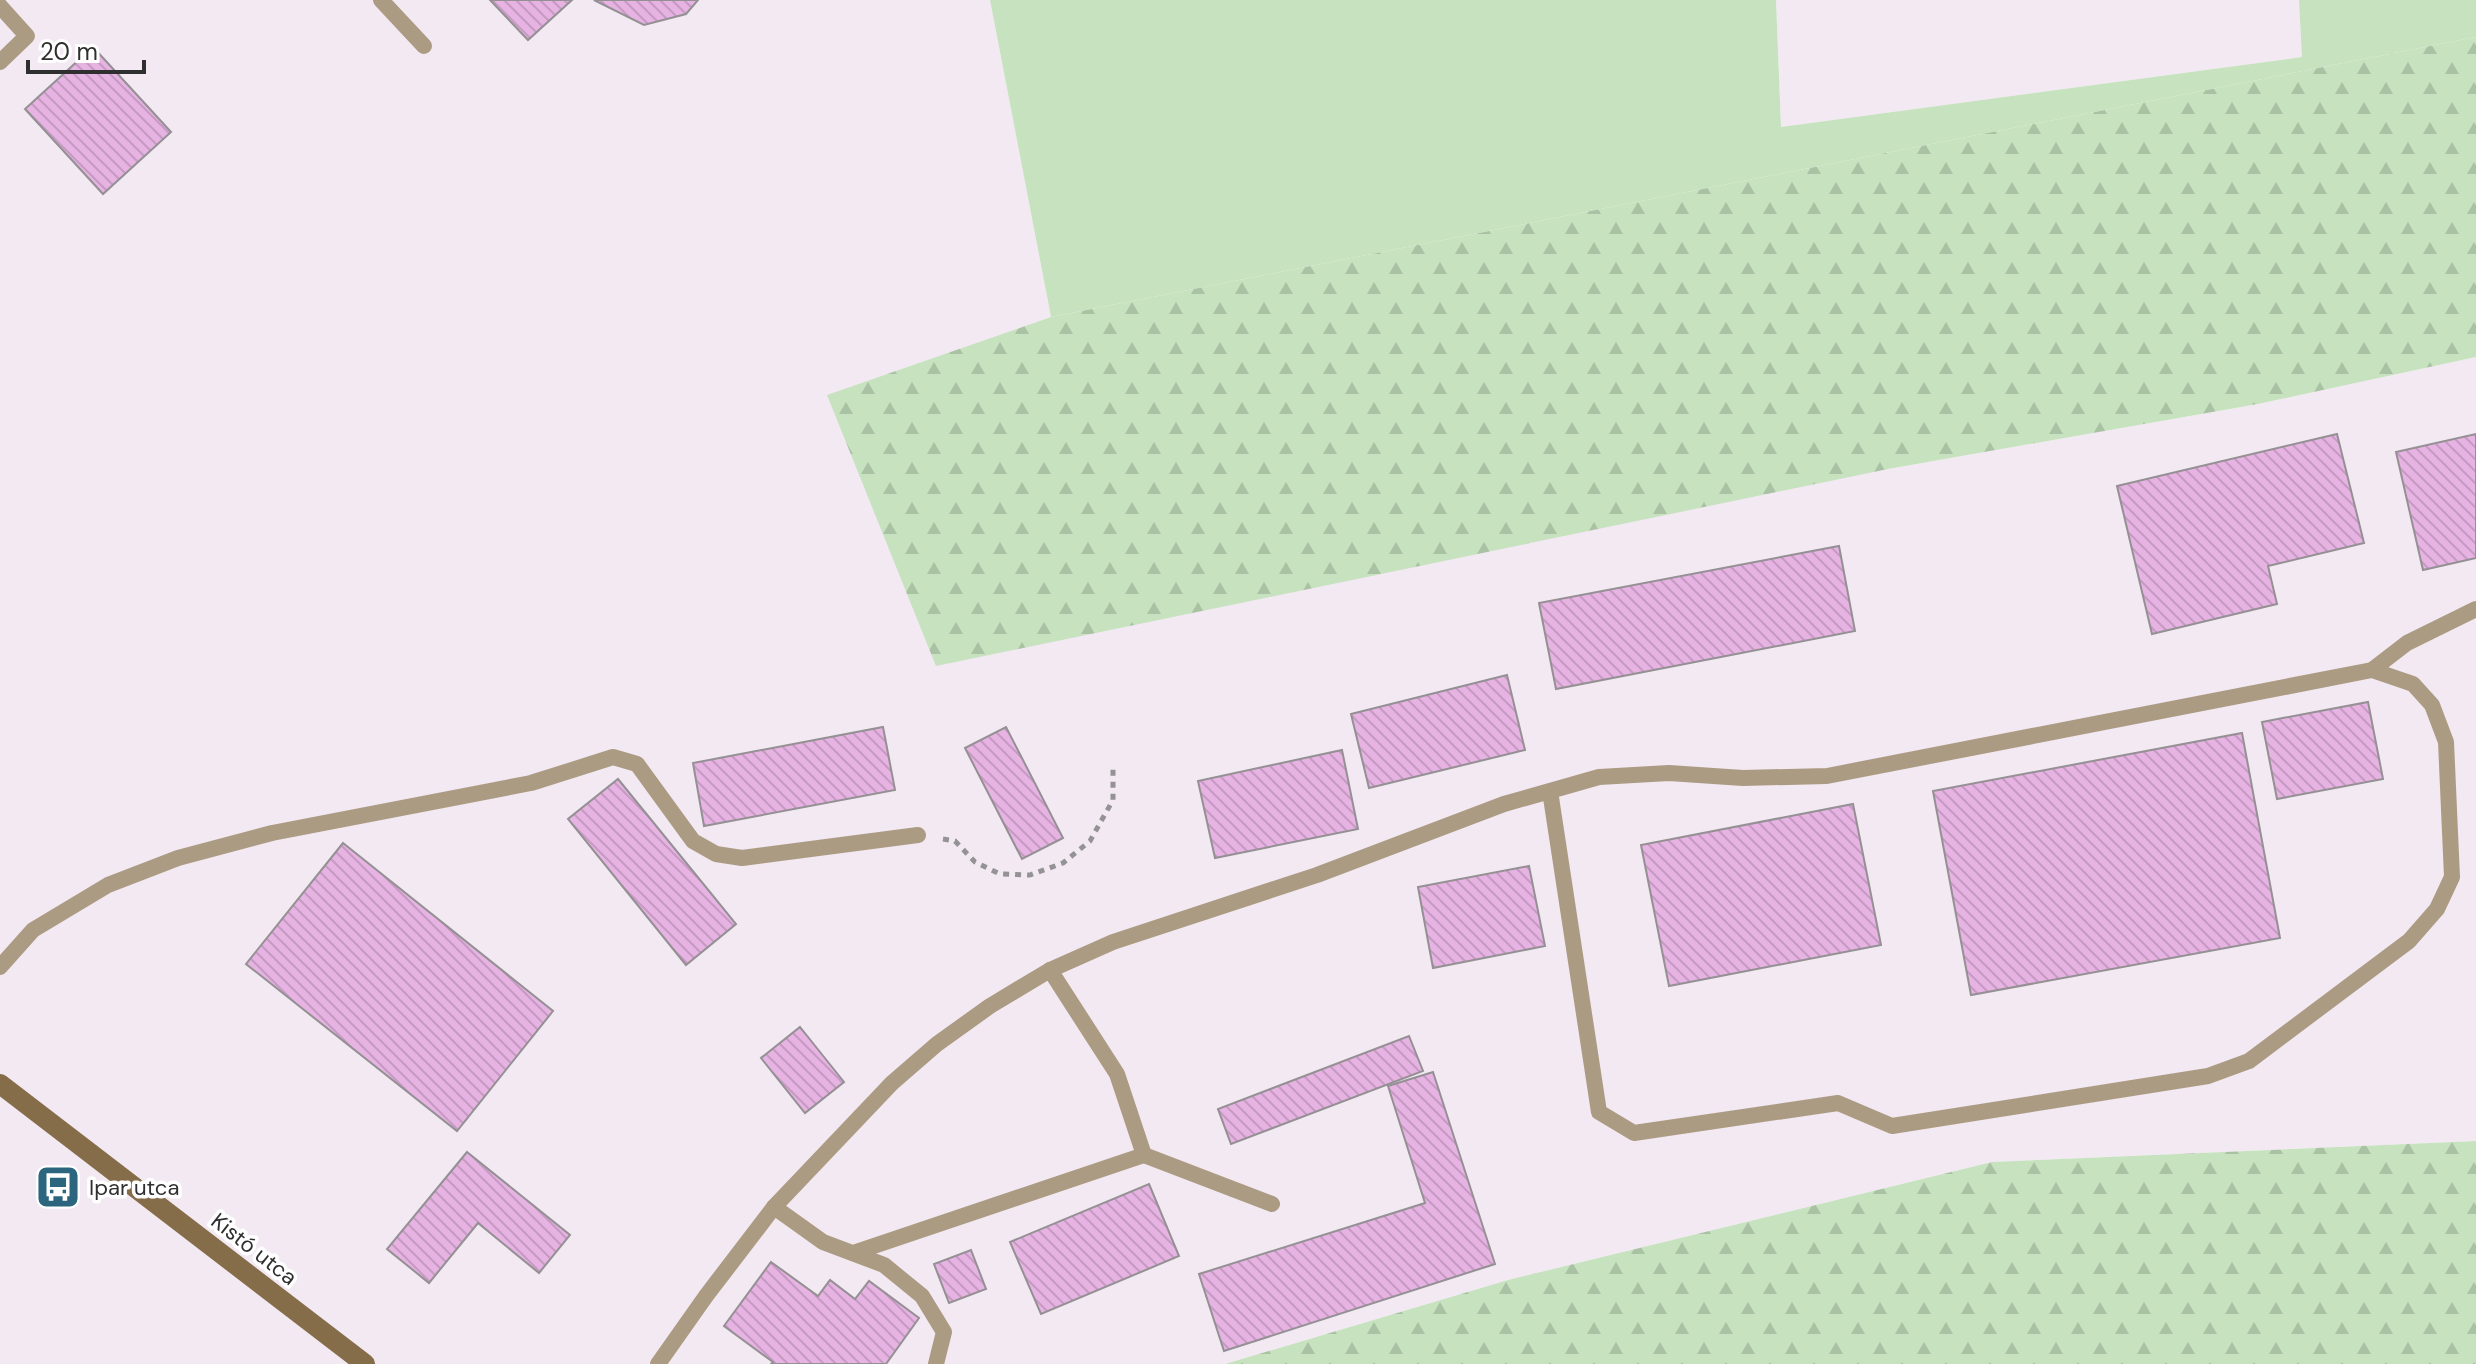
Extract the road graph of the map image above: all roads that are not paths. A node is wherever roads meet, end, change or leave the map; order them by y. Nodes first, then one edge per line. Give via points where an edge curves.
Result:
1 (381, 0) edge
2 (0, 6) edge
3 (424, 46) dead end
4 (0, 62) edge
5 (2476, 609) edge
6 (2372, 670) junction
7 (1550, 791) junction
8 (918, 835) road end
9 (0, 967) edge
10 (1050, 970) junction
11 (0, 1084) edge
12 (1144, 1155) junction
13 (1272, 1204) dead end
14 (774, 1207) junction
15 (853, 1253) junction
16 (365, 1364) edge
17 (658, 1364) edge
18 (936, 1364) edge

1 - 3 lane
2 - 4 lane via 27,36
5 - 6 lane via 2407,643
6 - 7 lane via 1827,776 1669,773 1599,777
6 - 7 lane via 2413,684 2432,705 2446,742 2452,877 2437,909 2409,941 2249,1061 2208,1076 1892,1126 1838,1103 1634,1133 1599,1112
7 - 10 lane via 1113,942
8 - 9 lane via 742,858 716,854 693,841 637,764 613,757 531,783 272,833 178,858 108,885 33,930
10 - 12 lane via 1117,1074
10 - 14 lane via 937,1044 892,1083
11 - 16 street, Kistó utca
12 - 13 lane
12 - 15 lane
14 - 15 lane via 823,1242
14 - 17 lane
15 - 18 lane via 884,1265 922,1296 944,1332

